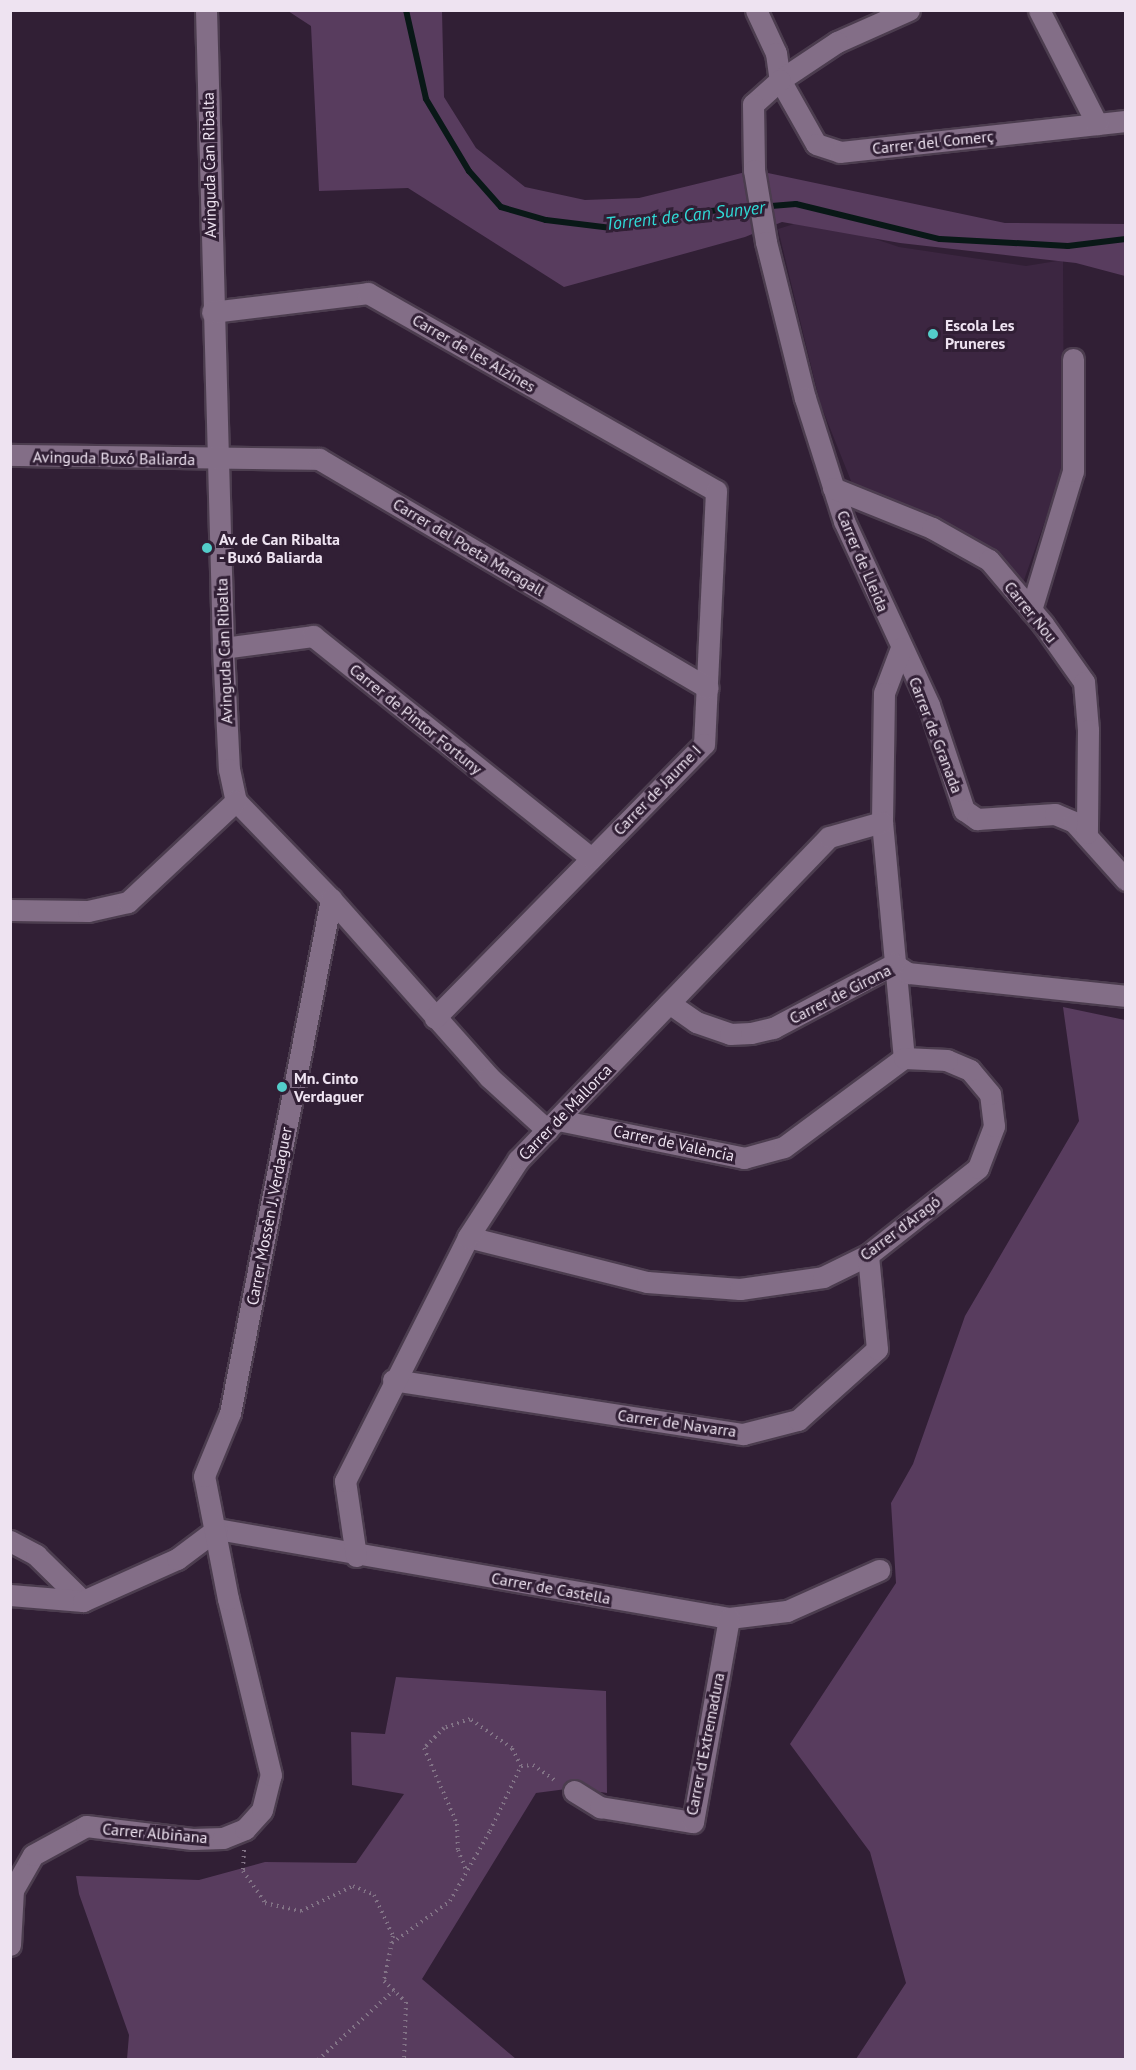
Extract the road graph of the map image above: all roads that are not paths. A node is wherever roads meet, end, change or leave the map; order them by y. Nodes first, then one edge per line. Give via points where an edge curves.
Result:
1 (206, 10) edge
2 (756, 10) edge
3 (909, 10) edge
4 (1039, 10) edge
5 (780, 80) junction
6 (1125, 121) edge
7 (1096, 124) junction
8 (212, 312) junction
9 (1073, 359) dead end
10 (10, 455) edge
11 (218, 460) junction
12 (834, 488) junction
13 (716, 491) joint
14 (1031, 610) junction
15 (223, 648) junction
16 (902, 648) junction
17 (706, 688) junction
18 (236, 801) junction
19 (882, 822) junction
20 (1087, 833) junction
21 (591, 858) junction
22 (1125, 880) edge
23 (331, 899) junction
24 (10, 910) edge
25 (894, 964) junction
26 (1125, 996) edge
27 (669, 1003) junction
28 (435, 1018) junction
29 (904, 1058) junction
30 (552, 1125) junction
31 (468, 1237) junction
32 (867, 1255) junction
33 (393, 1380) junction
34 (217, 1529) junction
35 (10, 1541) edge
36 (356, 1556) junction
37 (879, 1570) dead end
38 (10, 1595) edge
39 (83, 1601) junction
40 (729, 1618) junction
41 (574, 1791) road end
42 (12, 1889) edge
43 (10, 1945) edge

1 - 8 street, Avinguda Can Ribalta
2 - 5 street, Carrer del Comerç via 776,53
3 - 5 street, Carrer de Lleida via 837,42
4 - 7 street
5 - 7 street, Carrer del Comerç via 816,144 840,152
5 - 12 street, Carrer de Lleida via 753,104 754,170 766,242 805,398
6 - 7 street, Carrer del Comerç
8 - 11 street, Avinguda Can Ribalta
8 - 13 street, Carrer de les Alzines via 368,293
9 - 14 street via 1073,471
10 - 11 street, Avinguda Buxó Baliarda
11 - 15 street, Avinguda Can Ribalta
11 - 17 street, Carrer del Poeta Maragall via 319,459
12 - 14 street, Carrer Nou via 932,528 989,560
12 - 16 street, Carrer de Lleida via 844,521
13 - 17 street, Carrer de Jaume I
14 - 20 street, Carrer Nou via 1084,682 1088,730
15 - 18 street, Avinguda Can Ribalta via 229,769
15 - 21 street, Carrer de Pintor Fortuny via 313,636
16 - 19 street via 884,693
16 - 20 street, Carrer de Granada via 928,705 964,810 977,819 1055,814
17 - 21 street, Carrer de Jaume I via 704,744
18 - 23 street
18 - 24 street via 128,902 88,911
19 - 25 street
19 - 27 street, Carrer de Mallorca via 829,837
20 - 22 street, Carrer de Granada via 1111,868
21 - 28 street, Carrer de Jaume I
23 - 28 street
23 - 34 street, Carrer Mossèn J. Verdaguer via 231,1413 204,1476
25 - 26 street, Carrer de Girona via 908,973
25 - 27 street, Carrer de Girona via 773,1028 751,1033 730,1034 696,1022
25 - 29 street
27 - 30 street, Carrer de Mallorca
28 - 30 street via 489,1077
29 - 30 street, Carrer de València via 784,1147 744,1158
29 - 32 street, Carrer d'Aragó via 947,1060 970,1070 990,1094 994,1126 978,1168
30 - 31 street, Carrer de Mallorca via 518,1160
31 - 32 street, Carrer d'Aragó via 647,1282 740,1289 823,1277
31 - 33 street, Carrer de Mallorca
32 - 33 street, Carrer de Navarra via 877,1349 798,1420 743,1434
33 - 36 street, Carrer de Mallorca via 345,1481
34 - 36 street, Carrer de Castella
34 - 39 street via 177,1559
34 - 42 street, Carrer Albiñana via 228,1599 271,1774 262,1810 245,1829 223,1838 192,1839 86,1826 33,1855
35 - 39 street via 36,1555
36 - 40 street, Carrer de Castella
37 - 40 street, Carrer de Castella via 786,1611
38 - 39 street
40 - 41 street, Carrer d'Extremadura via 693,1822 600,1807
42 - 43 street, Carrer Albiñana

